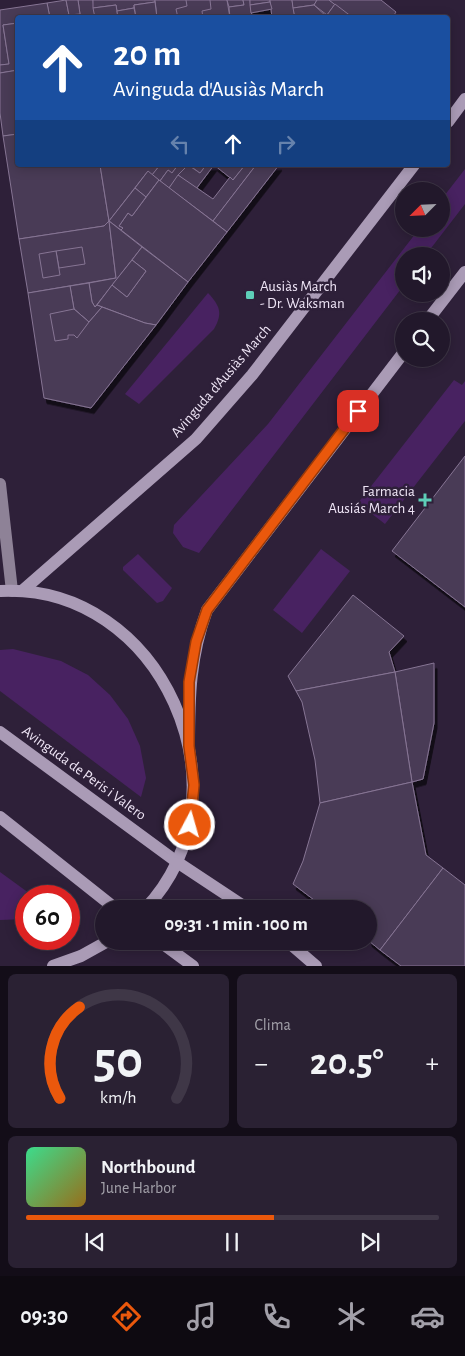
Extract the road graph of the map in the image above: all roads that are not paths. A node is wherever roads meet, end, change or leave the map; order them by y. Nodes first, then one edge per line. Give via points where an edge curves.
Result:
1 (465, 99) edge
2 (450, 119) edge
3 (412, 167) edge
4 (465, 272) edge
5 (434, 312) edge
6 (395, 364) edge
7 (0, 484) edge
8 (11, 591) edge
9 (0, 732) edge
10 (189, 746) junction
11 (0, 817) edge
12 (178, 862) junction
13 (105, 900) edge
14 (154, 900) edge
15 (235, 900) edge
16 (95, 948) edge
17 (171, 950) edge
18 (297, 950) edge
19 (53, 966) edge
20 (193, 966) edge
21 (316, 966) edge

1 - 2 main road
3 - 8 main road, Avinguda d'Ausiàs March via 252,375 196,439
4 - 5 main road
6 - 10 main road via 207,610 196,642 189,682
7 - 8 main road
8 - 10 main road via 61,600 98,616 130,639 157,669 176,705
9 - 12 main road, Avinguda de Peris i Valero
10 - 12 main road via 194,785 190,825
11 - 13 main road
12 - 14 main road
12 - 15 main road, Avinguda de Peris i Valero
16 - 19 main road
17 - 20 main road
18 - 21 main road

